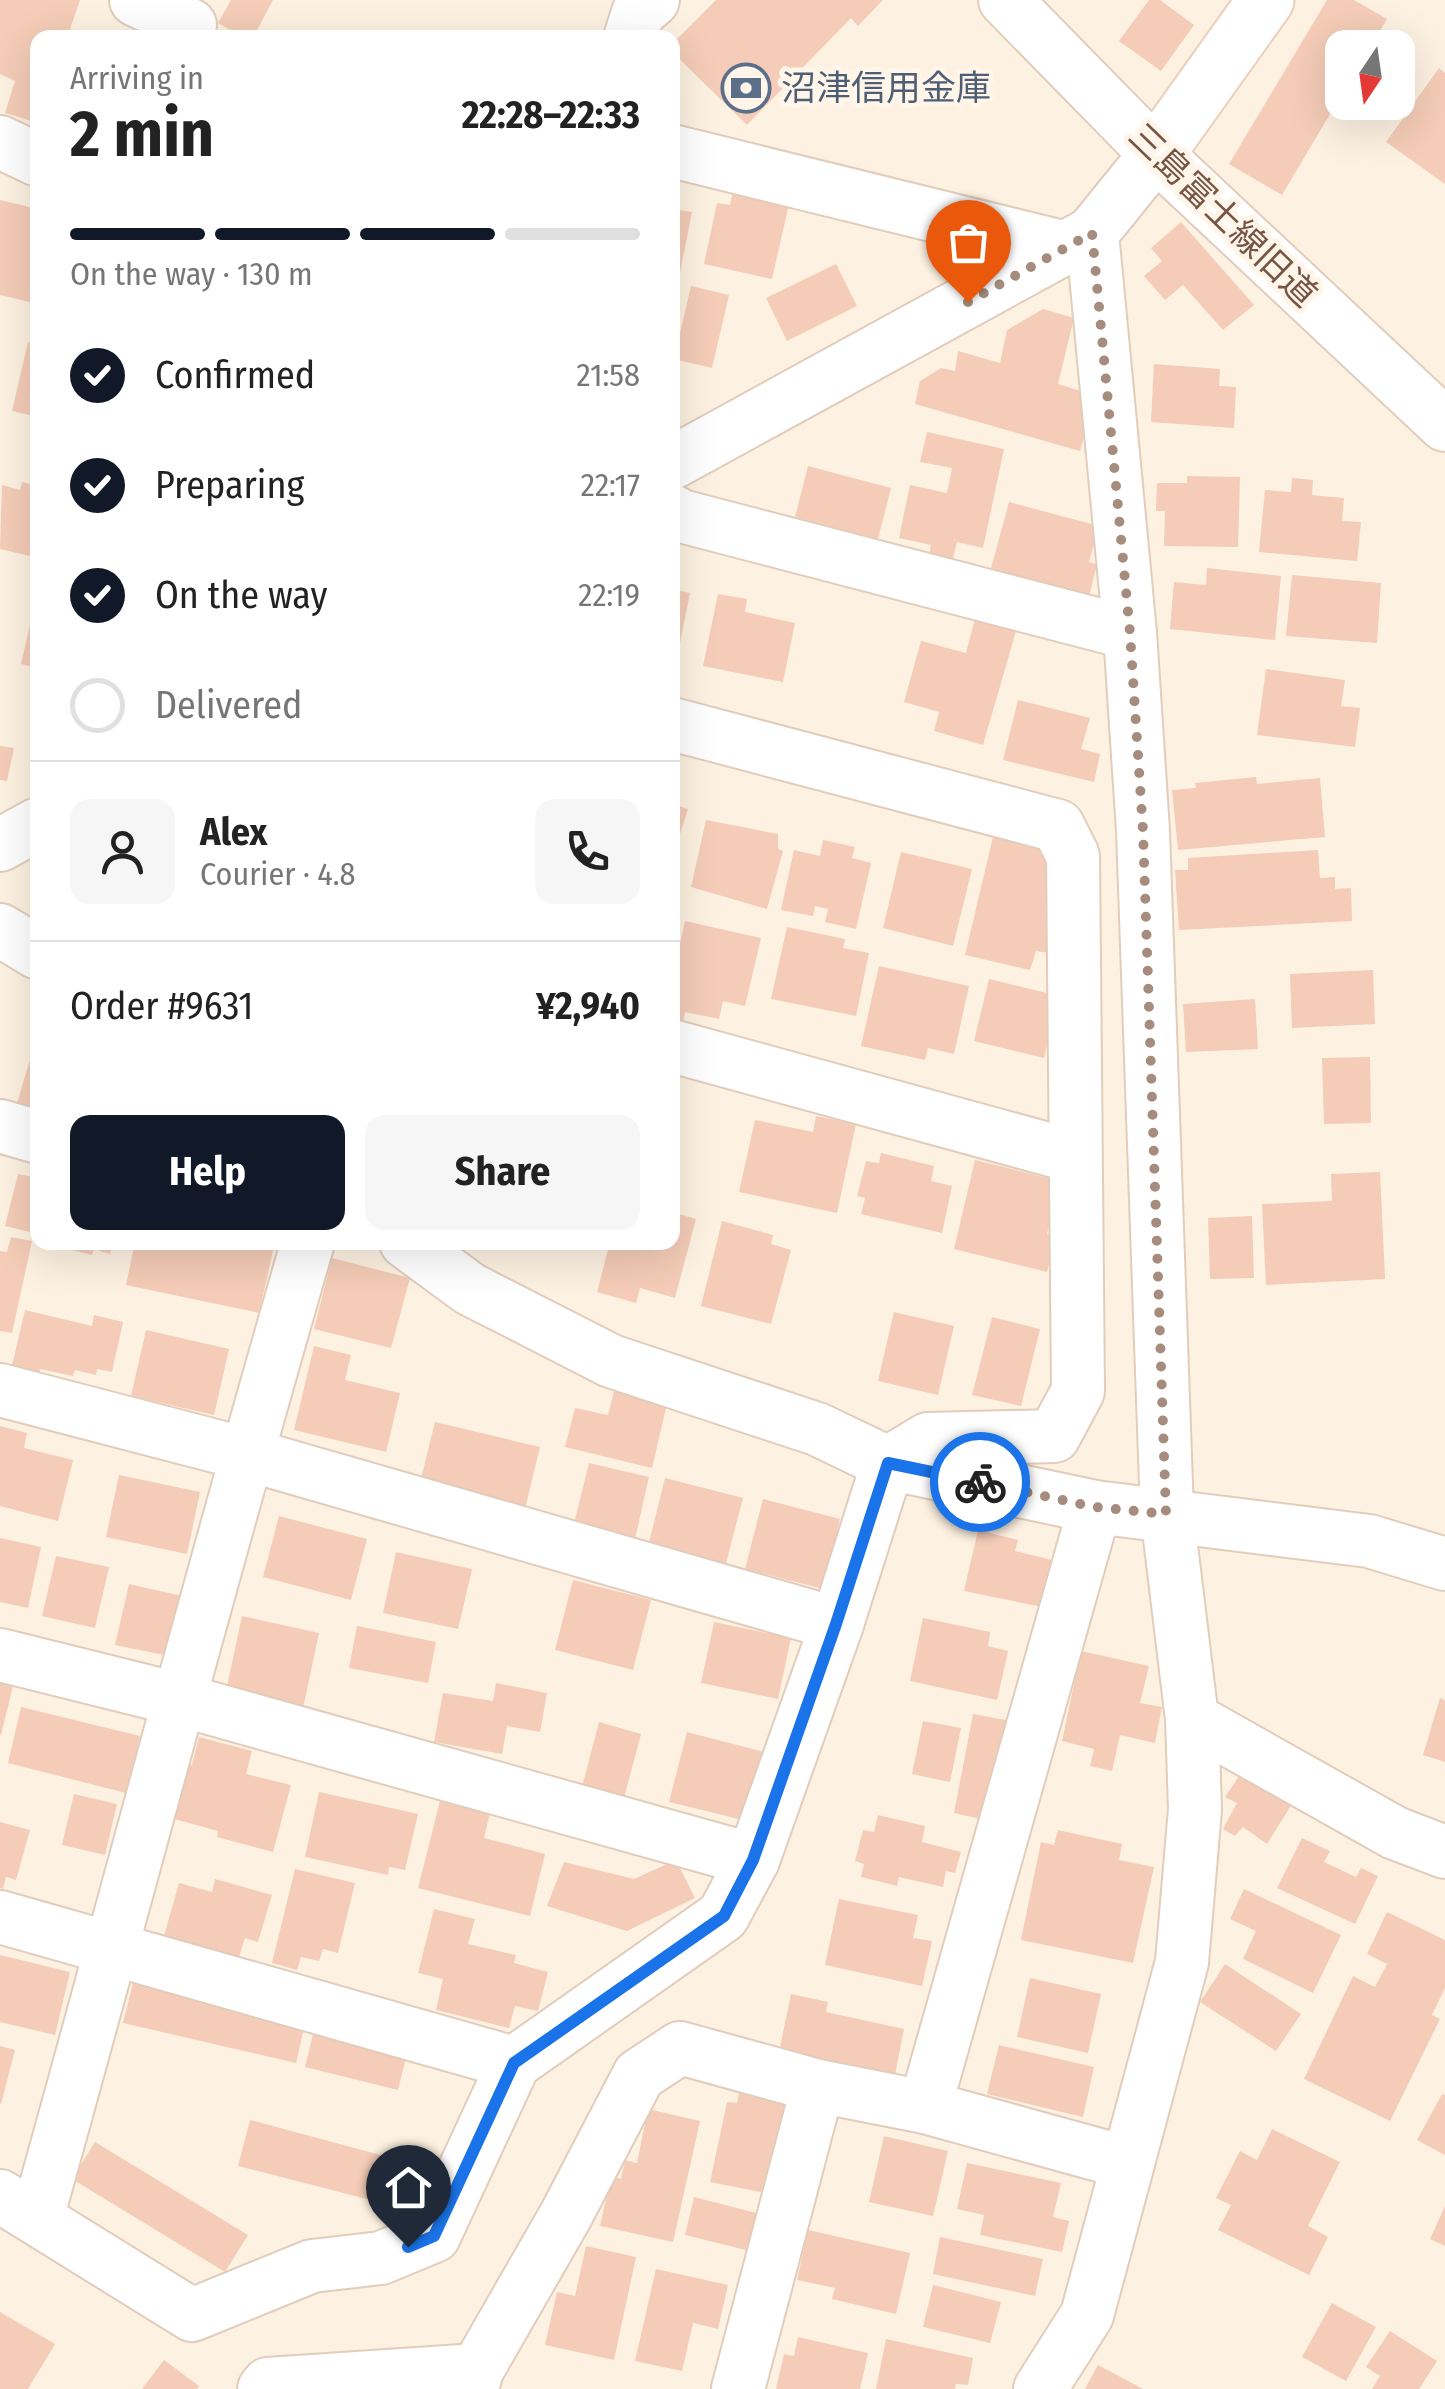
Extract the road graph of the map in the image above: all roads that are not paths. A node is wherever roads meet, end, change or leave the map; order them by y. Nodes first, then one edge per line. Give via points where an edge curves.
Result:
1 (136, 0) edge
2 (652, 0) edge
3 (1005, 0) edge
4 (1266, 0) edge
5 (190, 25) dead end
6 (633, 30) edge
7 (0, 142) edge
8 (680, 152) edge
9 (1156, 154) junction
10 (30, 156) edge
11 (1079, 240) junction
12 (1445, 426) edge
13 (680, 459) edge
14 (680, 515) edge
15 (1130, 633) junction
16 (680, 726) edge
17 (30, 828) edge
18 (0, 845) edge
19 (0, 930) edge
20 (30, 948) edge
21 (680, 1048) edge
22 (0, 1126) edge
23 (30, 1135) edge
24 (1073, 1156) junction
25 (306, 1250) edge
26 (417, 1250) edge
27 (0, 1390) edge
28 (246, 1454) junction
29 (888, 1463) junction
30 (1094, 1507) junction
31 (1166, 1514) junction
32 (1445, 1564) edge
33 (836, 1624) junction
34 (0, 1655) edge
35 (181, 1700) junction
36 (1192, 1720) junction
37 (1445, 1852) edge
38 (753, 1860) junction
39 (0, 1917) edge
40 (112, 1951) junction
41 (514, 2063) junction
42 (818, 2086) junction
43 (925, 2107) junction
44 (1128, 2163) junction
45 (19, 2207) edge
46 (474, 2379) edge
47 (264, 2389) edge
48 (738, 2389) edge
49 (1040, 2389) edge

1 - 5 street
2 - 6 street
3 - 9 street, 三島富士線旧道
4 - 9 street
7 - 10 street
8 - 11 street
9 - 11 street
9 - 12 street, 三島富士線旧道
11 - 13 street
11 - 15 street
14 - 15 street
15 - 31 street
16 - 24 street via 1058,826 1073,856
17 - 18 street
19 - 20 street
21 - 24 street
22 - 23 street
24 - 29 street via 1078,1390 1054,1436 928,1439
25 - 28 street
26 - 29 street via 470,1290 612,1361 818,1429
27 - 28 street
28 - 33 street
28 - 35 street
29 - 30 street
29 - 33 street
30 - 31 street
30 - 43 street
31 - 32 street via 1369,1540
31 - 36 street
33 - 38 street
34 - 35 street
35 - 38 street
35 - 40 street
36 - 37 street via 1395,1833
36 - 44 street via 1196,1809 1182,1962
38 - 41 street via 724,1916
39 - 40 street
40 - 41 street
40 - 45 street
41 - 45 street via 434,2236 381,2258 312,2266 192,2315
42 - 43 street
42 - 46 street via 680,2048 639,2075
42 - 48 street
43 - 44 street
44 - 49 street via 1087,2315
46 - 47 street

